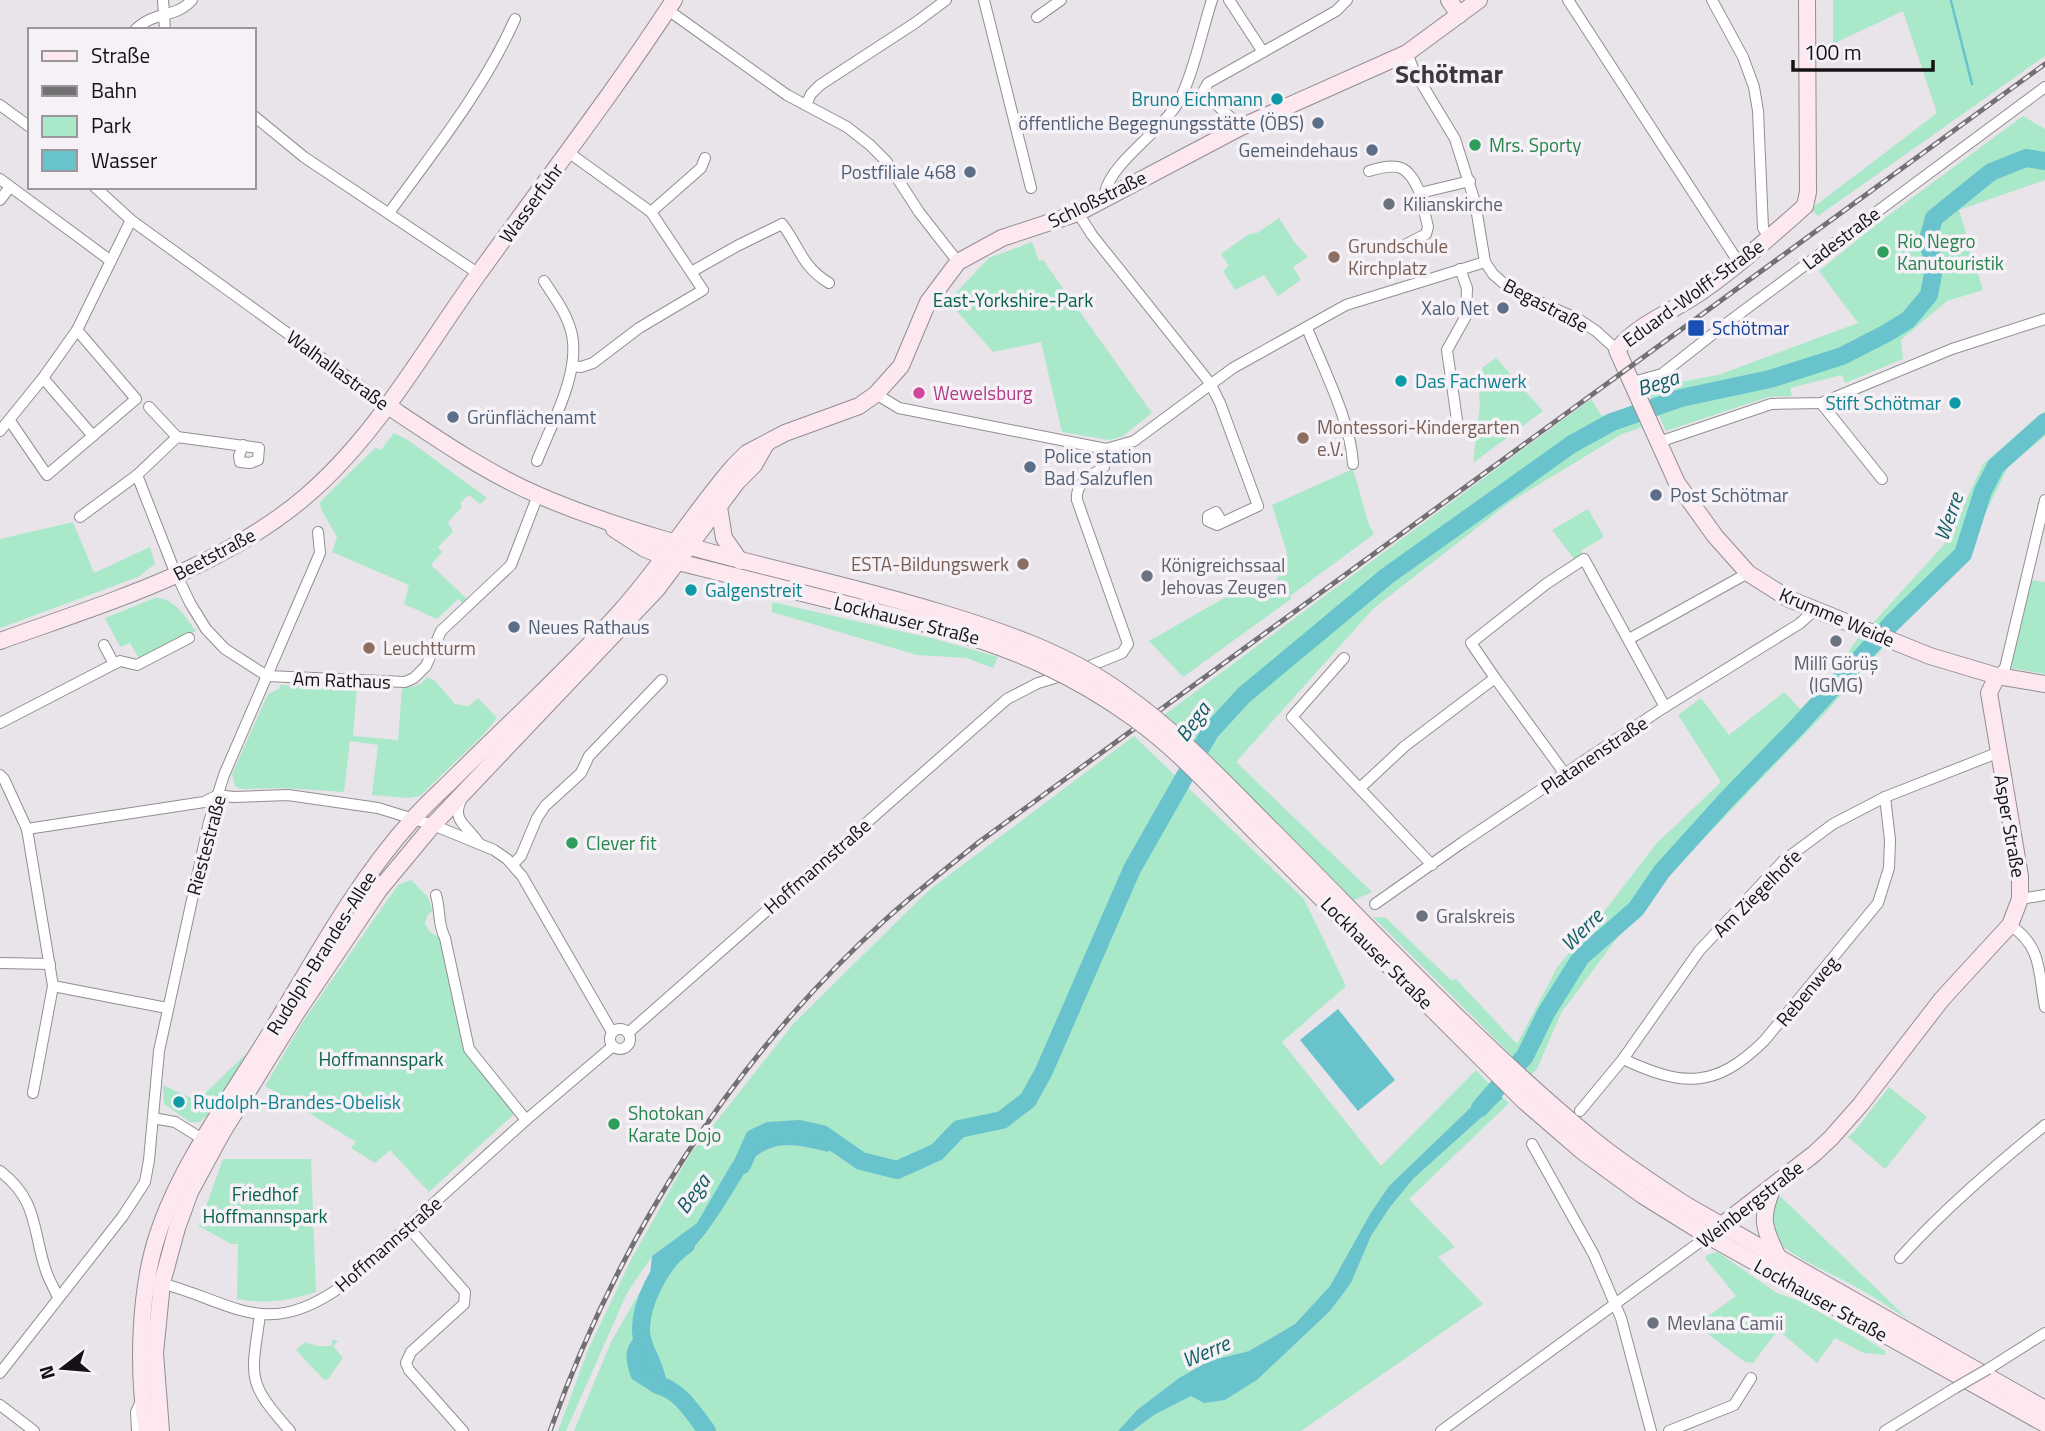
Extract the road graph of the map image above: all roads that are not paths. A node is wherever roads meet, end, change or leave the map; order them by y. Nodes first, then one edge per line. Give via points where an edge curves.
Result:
1 (163, 0) edge
2 (192, 0) edge
3 (946, 0) edge
4 (984, 0) edge
5 (1061, 0) edge
6 (1212, 0) edge
7 (1229, 0) edge
8 (1347, 0) edge
9 (1449, 0) edge
10 (1479, 0) edge
11 (1568, 0) edge
12 (1712, 0) edge
13 (1807, 0) edge
14 (671, 5) edge
15 (165, 13) junction
16 (1460, 15) junction
17 (1037, 17) dead end
18 (515, 19) dead end
19 (137, 28) edge
20 (165, 28) edge
21 (1263, 52) junction
22 (1407, 53) junction
23 (2045, 87) edge
24 (1203, 93) junction
25 (1180, 99) junction
26 (0, 105) edge
27 (806, 105) junction
28 (256, 118) edge
29 (28, 126) edge
30 (1241, 127) junction
31 (568, 152) junction
32 (705, 158) dead end
33 (1369, 171) dead end
34 (0, 179) edge
35 (1470, 181) junction
36 (10, 187) junction
37 (1031, 188) dead end
38 (97, 189) edge
39 (1420, 193) junction
40 (1108, 197) junction
41 (0, 200) edge
42 (651, 212) junction
43 (1078, 212) junction
44 (389, 213) junction
45 (131, 220) junction
46 (1769, 237) junction
47 (1401, 247) dead end
48 (111, 261) junction
49 (958, 262) junction
50 (1485, 262) junction
51 (1739, 263) junction
52 (1461, 270) junction
53 (693, 271) junction
54 (479, 274) junction
55 (544, 281) dead end
56 (829, 284) dead end
57 (2045, 319) edge
58 (1307, 328) junction
59 (77, 330) junction
60 (1617, 350) junction
61 (572, 366) junction
62 (43, 378) junction
63 (1210, 383) junction
64 (1636, 388) junction
65 (876, 394) junction
66 (1821, 403) junction
67 (388, 406) junction
68 (149, 407) dead end
69 (1457, 420) dead end
70 (10, 421) junction
71 (0, 431) edge
72 (1656, 435) junction
73 (93, 436) junction
74 (177, 437) junction
75 (766, 444) junction
76 (243, 445) dead end
77 (1106, 449) junction
78 (537, 461) dead end
79 (1353, 464) dead end
80 (137, 475) junction
81 (1882, 479) dead end
82 (538, 495) junction
83 (2045, 500) edge
84 (719, 507) junction
85 (80, 517) dead end
86 (601, 520) junction
87 (1222, 522) dead end
88 (318, 532) dead end
89 (682, 546) junction
90 (671, 560) junction
91 (740, 561) junction
92 (1748, 573) junction
93 (177, 575) junction
94 (1815, 610) junction
95 (940, 620) junction
96 (189, 638) dead end
97 (1629, 639) junction
98 (0, 641) edge
99 (104, 645) dead end
100 (1344, 658) dead end
101 (114, 664) junction
102 (267, 676) junction
103 (1997, 676) junction
104 (1495, 678) junction
105 (662, 680) dead end
106 (2045, 684) edge
107 (1665, 707) junction
108 (0, 723) edge
109 (1997, 753) junction
110 (1565, 774) junction
111 (0, 775) edge
112 (1360, 788) junction
113 (218, 795) junction
114 (461, 796) junction
115 (1885, 797) junction
116 (412, 820) junction
117 (433, 825) junction
118 (27, 829) junction
119 (480, 844) junction
120 (513, 864) junction
121 (1432, 865) junction
122 (436, 895) dead end
123 (2045, 895) edge
124 (2020, 899) junction
125 (1376, 904) dead end
126 (2010, 925) junction
127 (0, 963) edge
128 (50, 964) junction
129 (53, 986) junction
130 (2045, 1007) edge
131 (167, 1008) junction
132 (612, 1032) junction
133 (628, 1033) junction
134 (613, 1046) junction
135 (1623, 1059) junction
136 (33, 1093) dead end
137 (1529, 1095) junction
138 (1580, 1111) dead end
139 (153, 1118) junction
140 (526, 1120) junction
141 (2045, 1125) edge
142 (204, 1139) junction
143 (1532, 1144) dead end
144 (0, 1171) edge
145 (1774, 1184) junction
146 (1721, 1225) junction
147 (408, 1227) junction
148 (1708, 1236) junction
149 (1778, 1257) junction
150 (1900, 1258) dead end
151 (155, 1281) junction
152 (58, 1297) junction
153 (1614, 1304) junction
154 (260, 1315) junction
155 (2045, 1333) edge
156 (0, 1373) edge
157 (1751, 1378) dead end
158 (143, 1399) junction
159 (0, 1405) edge
160 (2045, 1409) edge
161 (2045, 1424) edge
162 (34, 1431) edge
163 (137, 1431) edge
164 (147, 1431) edge
165 (161, 1431) edge
166 (290, 1431) edge
167 (463, 1431) edge
168 (1441, 1431) edge
169 (1651, 1431) edge
170 (1669, 1431) edge
171 (1885, 1431) edge

1 - 15 street
2 - 15 street via 182,11
3 - 27 street via 820,85
4 - 37 street
5 - 17 street
6 - 25 street
7 - 21 street
8 - 21 street via 1336,11
9 - 16 main road
10 - 16 main road, Schloßstraße
11 - 51 street
12 - 46 street via 1754,87 1763,228
13 - 46 main road, Eduard-Wolff-Straße via 1808,192 1805,206
14 - 27 street
14 - 31 main road, Wasserfuhr
15 - 19 street
15 - 20 street
16 - 22 main road, Schloßstraße
18 - 44 street via 465,107
21 - 24 street via 1208,83
22 - 30 main road, Schloßstraße
22 - 35 street, Begastraße via 1455,139
23 - 64 street, Ladestraße via 1662,374
24 - 25 street
24 - 30 street
25 - 40 street via 1118,169 1107,184
26 - 29 street
27 - 49 street via 847,127 886,161
28 - 44 street via 304,157
30 - 40 main road, Schloßstraße
31 - 42 street
31 - 54 main road, Wasserfuhr
32 - 42 street via 701,168
33 - 39 street via 1395,166 1406,170
34 - 36 street
35 - 39 street
35 - 50 street, Begastraße
36 - 41 street
36 - 48 street
38 - 45 street, Walhallastraße
39 - 47 street via 1426,234
40 - 43 main road, Schloßstraße
42 - 53 street
43 - 49 main road, Schloßstraße via 1002,238
43 - 63 street
44 - 54 street
45 - 48 street
45 - 67 street, Walhallastraße
46 - 51 main road, Eduard-Wolff-Straße
48 - 59 street
49 - 65 main road, Schloßstraße via 928,302 901,366
50 - 52 street
50 - 60 street, Begastraße via 1510,289 1578,319
51 - 60 main road, Eduard-Wolff-Straße
52 - 58 street via 1346,305
52 - 69 street via 1466,316 1447,350
53 - 56 street via 782,224 807,264
53 - 61 street via 703,290 639,328 593,363
54 - 67 main road, Wasserfuhr
55 - 61 street via 570,327
57 - 66 street via 1952,349
58 - 63 street
58 - 79 street via 1334,394
59 - 62 street
59 - 73 street via 136,399
60 - 64 main road, Begastraße
61 - 78 street
62 - 70 street
62 - 73 street
63 - 77 street via 1134,441
63 - 87 street via 1258,506
64 - 72 main road, Krumme Weide
65 - 75 main road, Schloßstraße via 859,406
65 - 77 street via 899,408
66 - 72 street via 1771,404
66 - 81 street
67 - 82 main road, Walhallastraße via 474,462
67 - 93 main road, Beetstraße via 304,498 243,541
68 - 74 street
70 - 71 street
70 - 73 street via 47,475
72 - 92 main road, Krumme Weide via 1677,483
74 - 76 street
74 - 80 street
75 - 84 main road, Schloßstraße
75 - 89 main road, Schloßstraße via 734,466
77 - 133 street, Hoffmannstraße via 1104,467 1076,491 1128,644 1122,653 1007,699
80 - 85 street
80 - 93 street, Am Rathaus
82 - 86 main road, Walhallastraße
82 - 102 street, Am Rathaus via 510,565 441,631 426,666 414,678 405,682
83 - 103 street via 2005,668
84 - 89 main road, Schloßstraße
84 - 91 main road via 724,538
86 - 89 main road, Walhallastraße
86 - 90 main road, Walhallastraße
88 - 102 street, Riestestraße via 320,553
89 - 90 main road, Schloßstraße
89 - 91 main road, Lockhauser Straße
90 - 95 main road, Lockhauser Straße
90 - 114 main road, Rudolph-Brandes-Allee via 657,589
90 - 116 main road, Rudolph-Brandes-Allee
91 - 95 main road, Lockhauser Straße
92 - 94 main road, Krumme Weide
92 - 97 street
93 - 98 main road, Beetstraße
93 - 102 street, Am Rathaus via 206,629 225,649
94 - 103 main road, Krumme Weide via 1930,656
94 - 107 street, Platanenstraße
95 - 137 main road, Lockhauser Straße, bridge via 1034,658 1137,720 1268,835
96 - 101 street via 136,665
97 - 104 street via 1584,559 1471,643
97 - 107 street
99 - 101 street
100 - 112 street via 1292,717
101 - 108 street
102 - 113 street, Riestestraße
103 - 106 main road, Krumme Weide
103 - 109 main road, Asper Straße via 1989,693
104 - 110 street
104 - 112 street via 1405,746
105 - 120 street via 541,812 522,856
107 - 110 street, Platanenstraße
109 - 115 street, Am Ziegelhofe
109 - 124 main road, Asper Straße via 2020,876
110 - 121 street, Platanenstraße
111 - 118 street
112 - 121 street
113 - 116 street via 288,795 377,808
113 - 118 street via 204,802
113 - 131 street, Riestestraße
114 - 117 main road, Rudolph-Brandes-Allee
114 - 119 street via 458,817
115 - 135 street, Am Ziegelhofe via 1833,824 1783,861 1699,951
115 - 135 street, Rebenweg via 1889,868 1878,903 1765,1041 1724,1073 1702,1079 1653,1073
116 - 117 street
116 - 142 main road, Rudolph-Brandes-Allee via 320,948
117 - 119 street
117 - 151 main road, Rudolph-Brandes-Allee via 379,890 222,1133 190,1192
118 - 128 street
119 - 120 street
120 - 132 street
121 - 125 street, Platanenstraße
122 - 140 street via 438,923 469,1049
123 - 124 street
124 - 126 main road, Asper Straße
126 - 130 street via 2035,952
126 - 145 main road, Weinbergstraße via 1942,999 1831,1138
127 - 128 street
128 - 129 street
129 - 131 street
129 - 136 street
131 - 139 street, Riestestraße
132 - 133 street
132 - 134 street
133 - 134 street via 627,1046
134 - 140 street, Hoffmannstraße
135 - 138 street, Am Ziegelhofe
137 - 146 main road, Lockhauser Straße
137 - 148 main road, Lockhauser Straße via 1583,1152
139 - 142 street via 175,1122
139 - 152 street, Riestestraße via 145,1182
140 - 147 street, Hoffmannstraße
141 - 150 street
142 - 151 main road, Rudolph-Brandes-Allee via 159,1231
143 - 153 street via 1594,1255
144 - 152 street via 28,1203
145 - 146 main road, Weinbergstraße
145 - 149 main road via 1764,1212
146 - 148 main road, Weinbergstraße
146 - 149 main road, Lockhauser Straße
147 - 154 street, Hoffmannstraße via 327,1297 302,1308
147 - 167 street via 466,1292 464,1304 411,1352 406,1363
148 - 153 street, Weinbergstraße
148 - 161 main road, Lockhauser Straße
149 - 160 main road, Lockhauser Straße
151 - 154 street, Hoffmannstraße
151 - 158 main road, Rudolph-Brandes-Allee via 141,1350
151 - 165 main road, Rudolph-Brandes-Allee
152 - 156 street, Riestestraße
153 - 168 street, Weinbergstraße
153 - 169 street
154 - 166 street via 253,1380
155 - 171 street, bridge
157 - 170 street via 1734,1405
158 - 163 street via 136,1412
158 - 164 main road, Rudolph-Brandes-Allee
159 - 162 street

